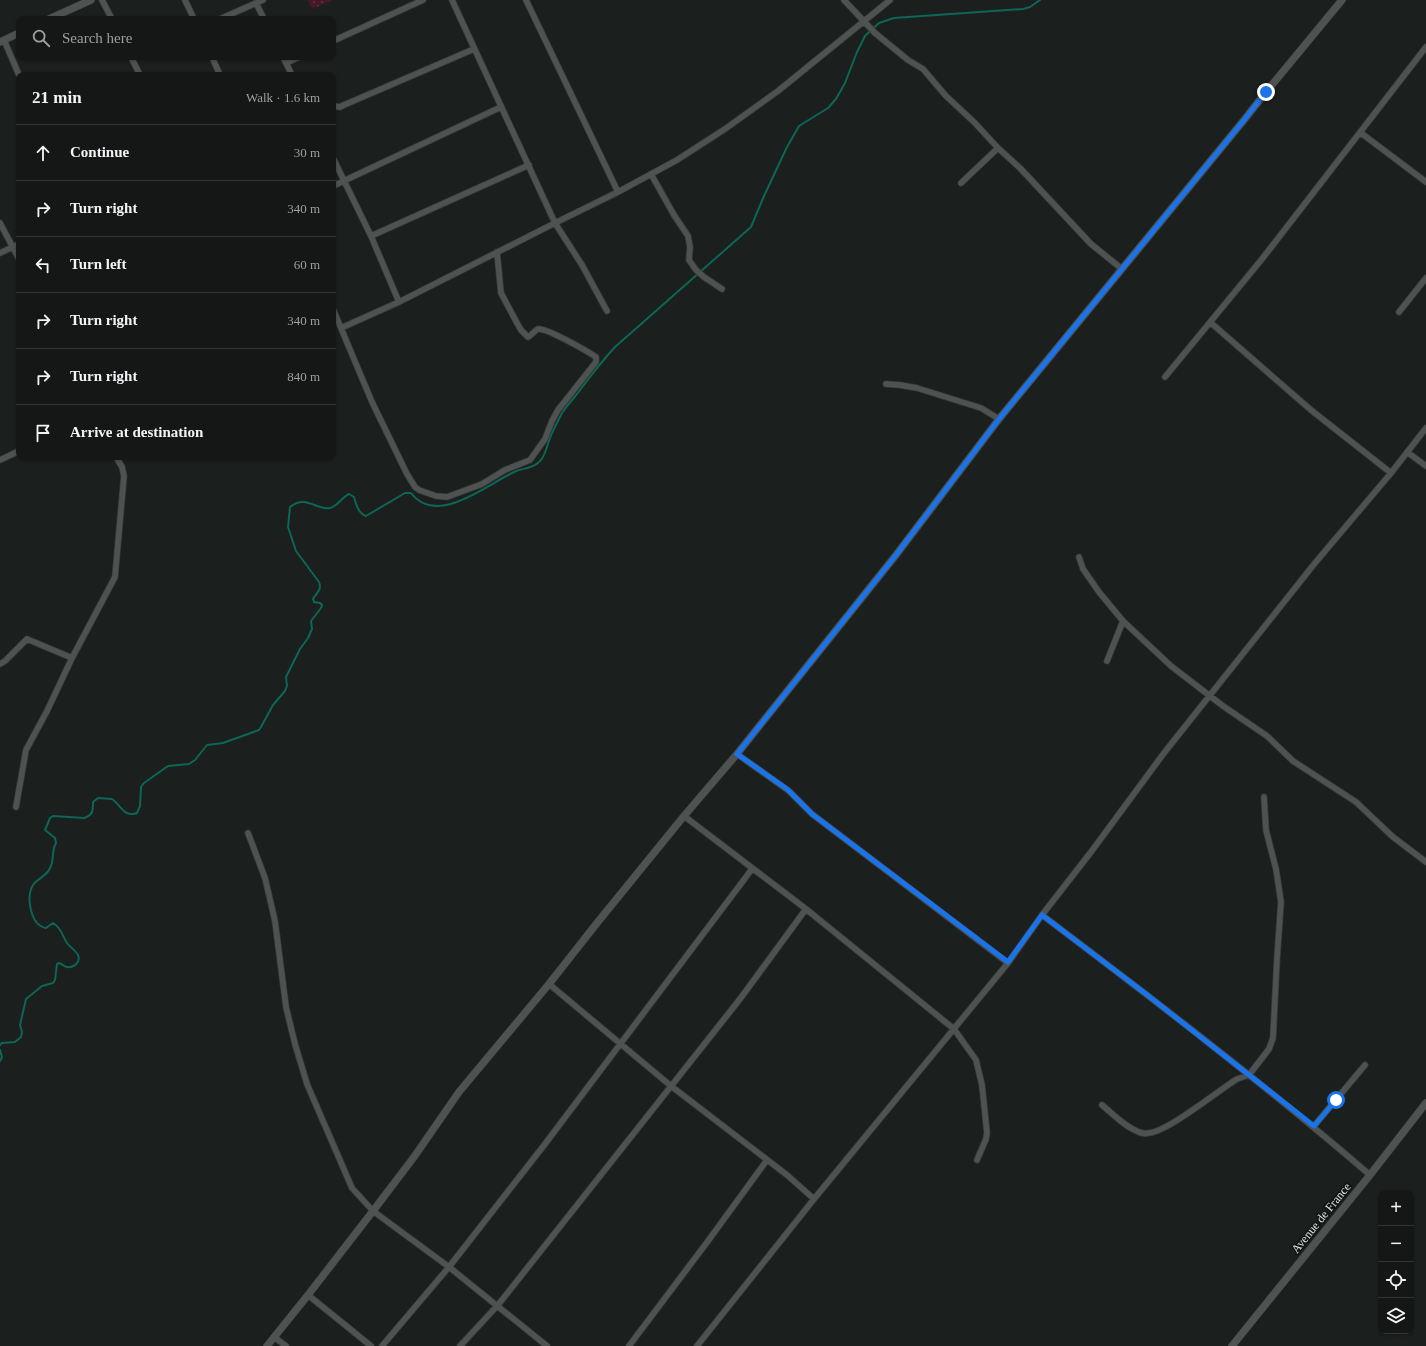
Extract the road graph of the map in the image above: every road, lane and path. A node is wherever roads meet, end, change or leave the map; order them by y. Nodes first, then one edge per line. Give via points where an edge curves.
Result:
1 (91, 0) edge
2 (102, 0) edge
3 (185, 0) edge
4 (262, 0) edge
5 (423, 0) edge
6 (452, 0) edge
7 (526, 0) edge
8 (844, 0) edge
9 (890, 0) edge
10 (1342, 0) edge
11 (256, 3) junction
12 (56, 16) edge
13 (110, 16) edge
14 (193, 16) edge
15 (227, 16) edge
16 (262, 16) edge
17 (866, 23) junction
18 (16, 34) edge
19 (336, 40) edge
20 (2, 41) edge
21 (1426, 47) edge
22 (474, 50) junction
23 (132, 60) edge
24 (213, 60) edge
25 (284, 60) edge
26 (292, 60) edge
27 (286, 63) junction
28 (18, 72) edge
29 (138, 72) edge
30 (219, 72) edge
31 (290, 72) edge
32 (336, 106) edge
33 (501, 107) junction
34 (1360, 133) junction
35 (998, 148) junction
36 (336, 164) edge
37 (529, 165) junction
38 (651, 174) junction
39 (344, 181) junction
40 (1426, 182) edge
41 (961, 183) dead end
42 (336, 185) edge
43 (618, 192) junction
44 (0, 223) edge
45 (555, 223) junction
46 (371, 236) junction
47 (16, 246) edge
48 (13, 247) junction
49 (497, 252) junction
50 (0, 253) edge
51 (16, 253) edge
52 (1122, 269) junction
53 (1426, 278) edge
54 (722, 289) dead end
55 (399, 302) junction
56 (607, 311) dead end
57 (1400, 312) dead end
58 (336, 316) edge
59 (1210, 322) junction
60 (341, 328) junction
61 (1165, 377) dead end
62 (886, 384) dead end
63 (999, 419) junction
64 (1426, 428) edge
65 (16, 452) edge
66 (1407, 452) junction
67 (0, 460) edge
68 (118, 460) edge
69 (1426, 466) edge
70 (1391, 473) junction
71 (1079, 557) dead end
72 (1123, 621) junction
73 (72, 658) junction
74 (1107, 661) dead end
75 (0, 664) edge
76 (1210, 695) junction
77 (737, 754) junction
78 (1264, 798) dead end
79 (16, 807) dead end
80 (684, 816) junction
81 (248, 834) dead end
82 (1426, 862) edge
83 (752, 868) junction
84 (806, 910) junction
85 (1042, 915) junction
86 (1008, 962) junction
87 (550, 984) junction
88 (954, 1029) junction
89 (620, 1044) junction
90 (1365, 1065) dead end
91 (1249, 1075) junction
92 (671, 1086) junction
93 (1426, 1103) edge
94 (1102, 1105) dead end
95 (1314, 1126) junction
96 (767, 1160) junction
97 (977, 1160) dead end
98 (1370, 1175) junction
99 (814, 1199) junction
100 (373, 1211) junction
101 (449, 1267) junction
102 (308, 1295) junction
103 (498, 1305) junction
104 (274, 1337) junction
105 (267, 1346) edge
106 (286, 1346) edge
107 (371, 1346) edge
108 (382, 1346) edge
109 (460, 1346) edge
110 (547, 1346) edge
111 (629, 1346) edge
112 (696, 1346) edge
113 (1232, 1346) edge

1 - 12 street
2 - 13 street
3 - 14 street
4 - 11 street
5 - 19 street
6 - 22 street
7 - 43 street
8 - 17 street
9 - 17 street
10 - 52 street
11 - 15 street
11 - 16 street
17 - 35 street via 908,60 923,69
17 - 38 street via 725,129
18 - 20 street
20 - 28 street
21 - 34 street
22 - 32 street via 344,106
22 - 33 street
23 - 29 street
24 - 30 street
25 - 27 street
26 - 27 street
27 - 31 street
33 - 37 street
33 - 39 street
34 - 40 street
34 - 59 street
35 - 41 street
35 - 52 street via 1029,177 1091,244
36 - 39 street
37 - 45 street
37 - 46 street
38 - 43 street
38 - 54 street via 688,236 689,260 696,270
39 - 42 street
39 - 46 street
43 - 45 street
44 - 48 street
45 - 49 street
45 - 56 street
46 - 55 street
47 - 48 street
48 - 50 street
48 - 51 street
49 - 55 street
49 - 60 street via 501,294 521,330 528,337 541,329 549,332 589,352 596,357 596,362 558,410 546,439 532,458 482,484 446,497 415,487 372,402
52 - 63 street
53 - 57 street
55 - 60 street
58 - 60 street
59 - 61 street
59 - 70 street via 1311,410
62 - 63 street via 917,388 981,408
63 - 77 street via 891,561
64 - 66 street
65 - 67 street
66 - 69 street
66 - 70 street
68 - 73 street via 124,476 116,574
70 - 76 street via 1315,563
71 - 72 street via 1098,592
72 - 74 street
72 - 76 street via 1193,684
73 - 75 street via 27,639
73 - 79 street via 24,753
76 - 82 street via 1267,736 1293,761 1356,802
76 - 85 street
77 - 80 street
77 - 86 street via 787,789 812,814
78 - 91 street via 1266,830 1282,902 1273,1038 1269,1049
80 - 83 street
80 - 87 street
81 - 100 street via 265,878 275,921 286,1007 307,1084 352,1188
83 - 84 street
83 - 89 street
84 - 88 street
84 - 92 street
85 - 86 street
85 - 91 street
86 - 88 street
87 - 89 street
87 - 100 street via 460,1092
88 - 97 street via 976,1060 982,1085 987,1134
88 - 99 street
89 - 92 street
89 - 101 street
90 - 95 street
91 - 94 street via 1237,1079 1173,1122 1148,1134 1129,1127
91 - 95 street
92 - 96 street
92 - 103 street
93 - 98 street, Avenue de France
95 - 98 street
96 - 99 street
96 - 111 street
98 - 113 street, Avenue de France
99 - 112 street
100 - 101 street
100 - 102 street
101 - 103 street
101 - 108 street
102 - 104 street
102 - 107 street
103 - 109 street
103 - 110 street
104 - 105 street
104 - 106 street

